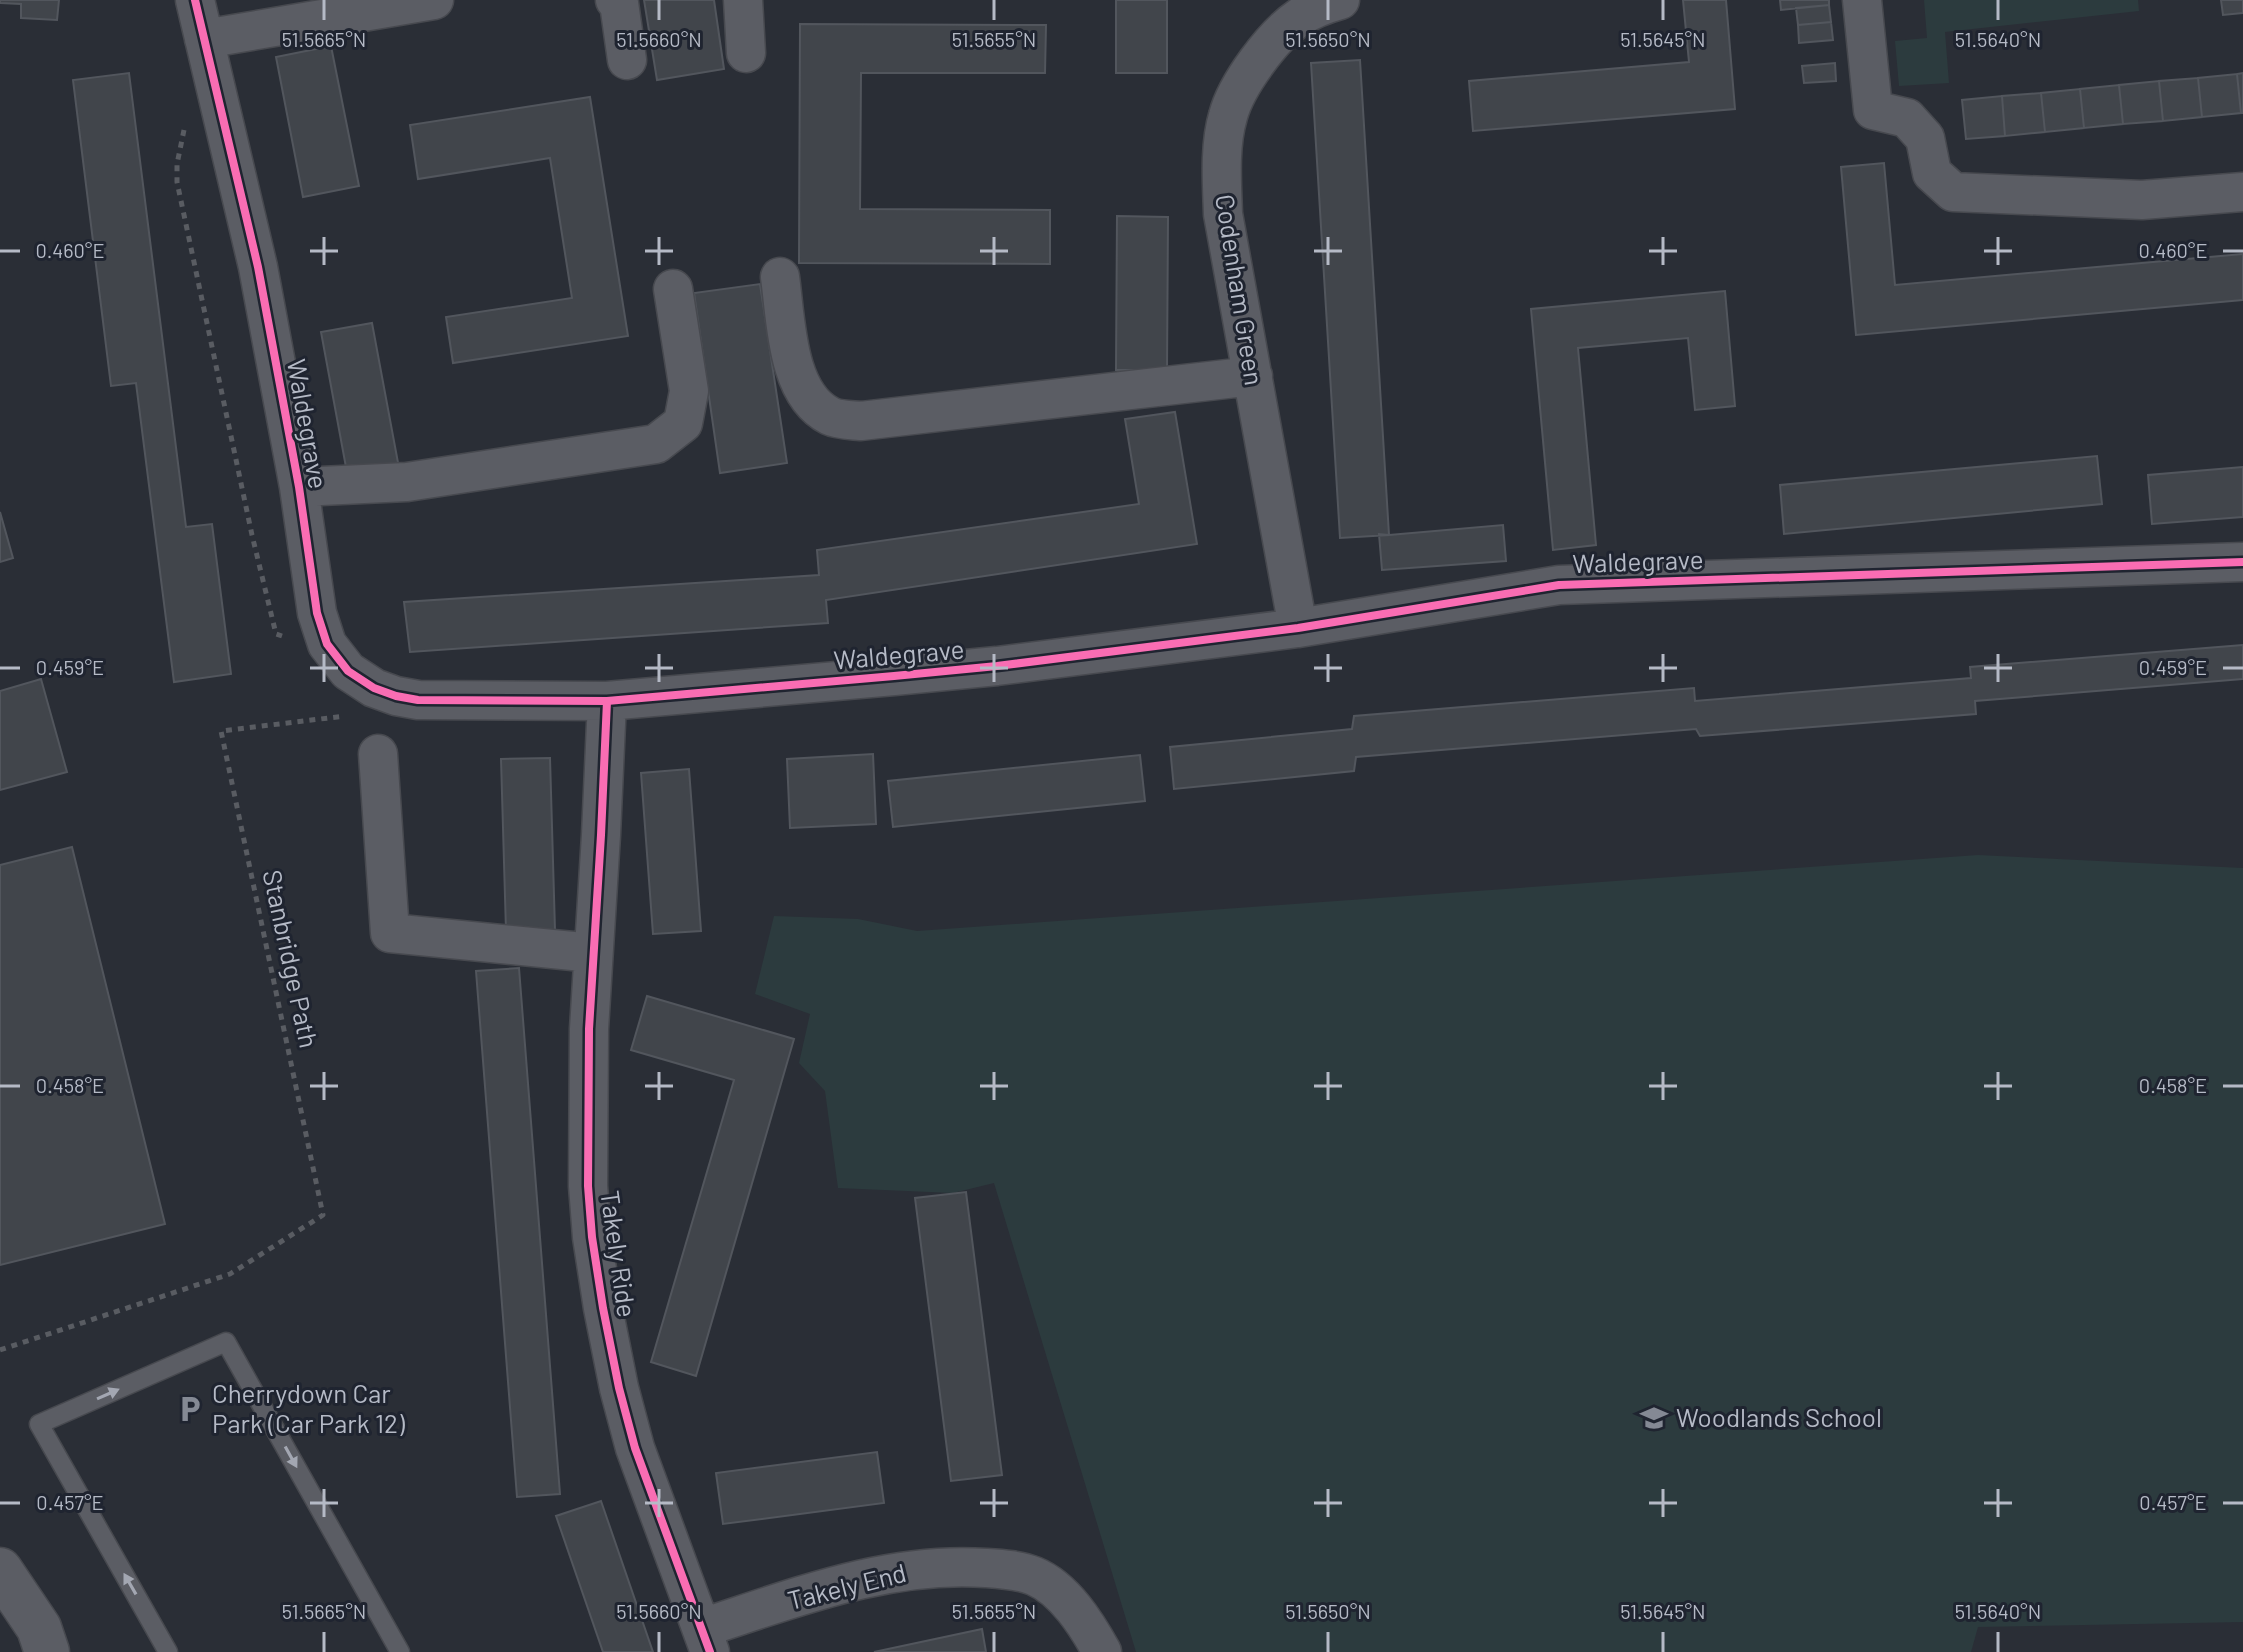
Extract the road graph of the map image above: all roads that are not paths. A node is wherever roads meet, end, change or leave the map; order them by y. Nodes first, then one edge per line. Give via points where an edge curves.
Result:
1 (195, 0) edge
2 (434, 0) edge
3 (615, 0) edge
4 (743, 0) edge
5 (1340, 0) edge
6 (1862, 0) edge
7 (1294, 9) edge
8 (204, 39) junction
9 (746, 53) dead end
10 (627, 60) dead end
11 (2243, 192) edge
12 (780, 277) dead end
13 (673, 289) dead end
14 (1253, 376) junction
15 (299, 487) junction
16 (2243, 562) edge
17 (1298, 628) junction
18 (607, 701) junction
19 (378, 754) dead end
20 (593, 953) junction
21 (0, 1570) edge
22 (13, 1598) edge
23 (706, 1640) edge
24 (47, 1652) edge
25 (168, 1652) edge
26 (400, 1652) edge
27 (1102, 1652) edge

1 - 8 street, Waldegrave
2 - 8 street
3 - 10 street
4 - 9 street
5 - 7 street, Codenham Green
6 - 11 street via 1873,110 1907,118 1925,138 1932,173 1953,192 2142,200
7 - 14 street, Codenham Green via 1252,68 1227,117 1223,214
8 - 15 street, Waldegrave via 258,267
12 - 14 street via 795,375 811,403 832,417 861,421
13 - 15 street via 689,391 683,423 656,444 407,482
14 - 17 street, Codenham Green
15 - 18 street, Waldegrave via 317,613 327,644 348,671 386,693 418,700
16 - 17 street, Waldegrave via 1559,585
17 - 18 street, Waldegrave via 997,666
18 - 20 street, Takely Ride
19 - 20 street via 390,933
20 - 23 street, Takely Ride via 588,1186 603,1308 635,1448
21 - 22 street
22 - 24 street via 39,1628
23 - 27 street, Takely End via 832,1586 880,1574 969,1567 1036,1576 1083,1618
25 -> 26 lane via 39,1424 226,1342

